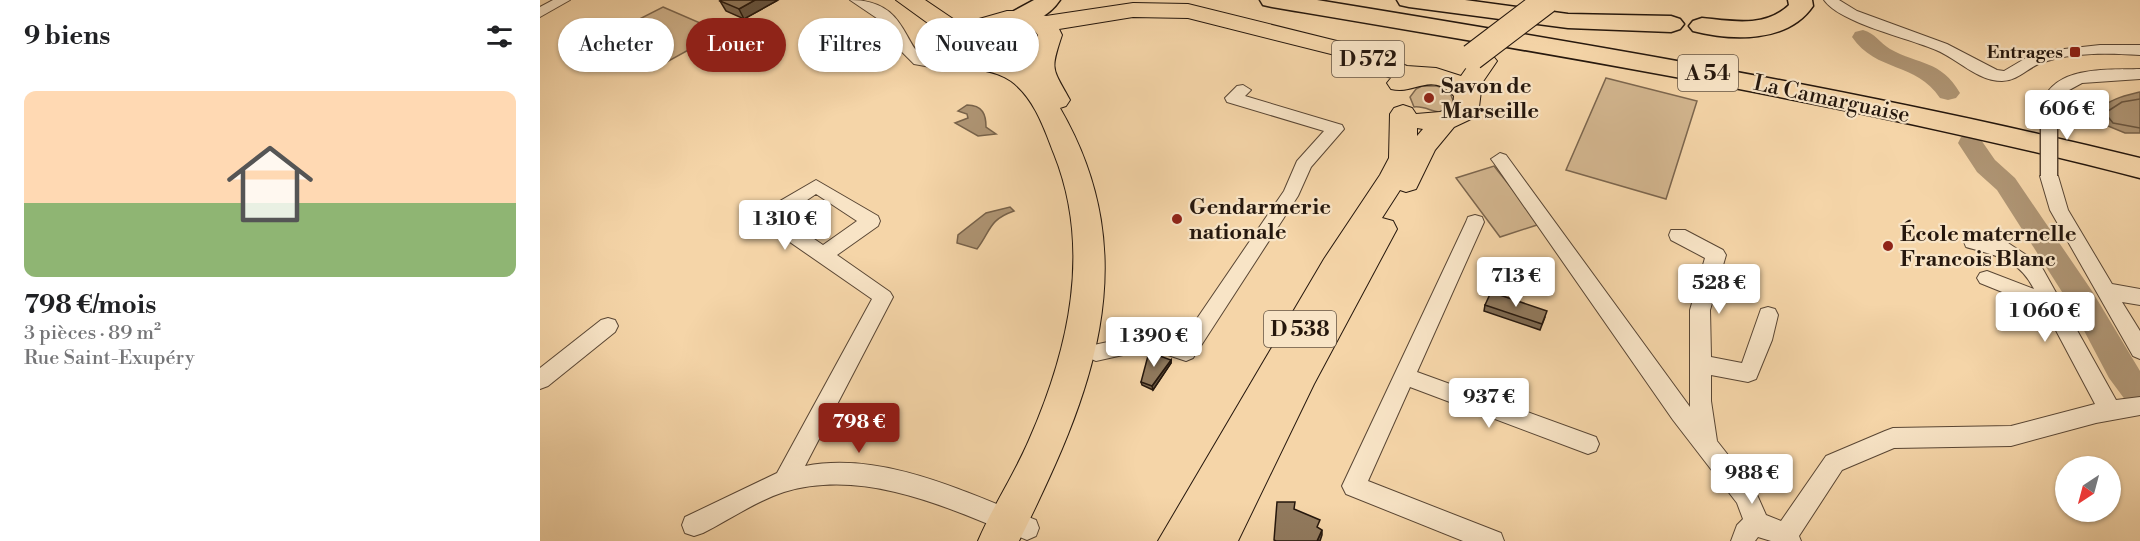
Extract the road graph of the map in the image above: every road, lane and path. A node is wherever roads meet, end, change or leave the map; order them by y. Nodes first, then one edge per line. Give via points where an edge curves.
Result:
1 (563, 0) edge
2 (857, 0) edge
3 (908, 0) edge
4 (940, 0) edge
5 (1272, 0) edge
6 (1337, 0) edge
7 (1409, 0) edge
8 (1547, 0) edge
9 (1800, 0) edge
10 (1831, 0) edge
11 (1785, 12) edge
12 (540, 13) edge
13 (938, 18) edge
14 (1004, 18) edge
15 (1671, 24) dead end
16 (1039, 25) edge
17 (1701, 26) dead end
18 (1318, 45) junction
19 (2140, 50) edge
20 (915, 56) edge
21 (1039, 59) edge
22 (1478, 59) junction
23 (1015, 72) edge
24 (2140, 74) edge
25 (1425, 76) junction
26 (1243, 90) dead end
27 (1467, 94) junction
28 (1399, 102) junction
29 (1444, 121) junction
30 (2140, 154) edge
31 (1500, 159) dead end
32 (2140, 168) edge
33 (1475, 222) dead end
34 (1678, 235) dead end
35 (1973, 242) dead end
36 (823, 255) dead end
37 (1345, 274) junction
38 (1987, 278) dead end
39 (2106, 291) junction
40 (2140, 297) edge
41 (1768, 315) dead end
42 (608, 326) dead end
43 (2140, 350) edge
44 (1096, 351) junction
45 (1700, 364) junction
46 (1404, 376) junction
47 (540, 380) edge
48 (2140, 406) edge
49 (2103, 412) junction
50 (1588, 444) dead end
51 (1706, 444) junction
52 (785, 481) junction
53 (694, 525) dead end
54 (1014, 533) edge
55 (1751, 533) edge
56 (1787, 538) edge
57 (1178, 541) edge
58 (1217, 541) edge
59 (1492, 541) edge

1 - 12 street
2 - 20 street via 896,26
3 - 13 main road
4 - 14 main road
5 - 32 highway, La Camarguaise / A 54 via 1759,82
6 - 30 highway, La Camarguaise / A 54 via 1767,71
7 - 15 highway via 1568,21
8 - 22 main road, bridge
9 - 11 highway via 1801,6
10 - 19 street via 1852,14 1943,47 1993,75 2006,76 2030,61 2075,52
11 - 17 highway via 1758,29
16 - 18 main road, D 572 via 1165,9 1188,11
18 - 25 main road, D 572 via 1344,50 1401,73
18 - 28 main road, D 572 via 1376,74
21 - 44 main road via 1046,81 1088,161 1105,240
22 - 25 main road via 1450,74
22 - 27 main road
23 - 54 main road via 1038,93 1073,156 1090,232 1091,271 1083,336 1073,374
24 - 39 street, bridge via 2089,77 2067,83 2053,93 2049,107 2049,176 2059,210
25 - 27 main road via 1454,81
25 - 28 main road via 1408,79
26 - 44 street via 1233,98 1336,129 1303,165 1292,192 1186,352 1150,341
27 - 29 main road via 1462,113
28 - 29 main road via 1422,121
28 - 37 main road, D 538 via 1403,158
29 - 37 main road, D 538 via 1423,147
31 - 51 street
33 - 46 street
34 - 45 street via 1716,255 1700,310
35 - 49 street via 1998,246 2032,269
36 - 52 street via 883,297
37 - 57 main road, D 538
37 - 58 main road, D 538 via 1300,376
38 - 49 street via 2034,297 2056,321
39 - 40 street
39 - 43 street
41 - 45 street via 1748,373
42 - 47 street
44 - 54 main road via 1063,442
45 - 51 street
46 - 50 street
46 - 59 street via 1354,486
48 - 49 street
49 - 56 street via 2011,436 1893,438 1833,463
51 - 55 street via 1746,496
52 - 53 street
52 - 54 street via 846,472 914,486
55 - 56 street via 1772,528

